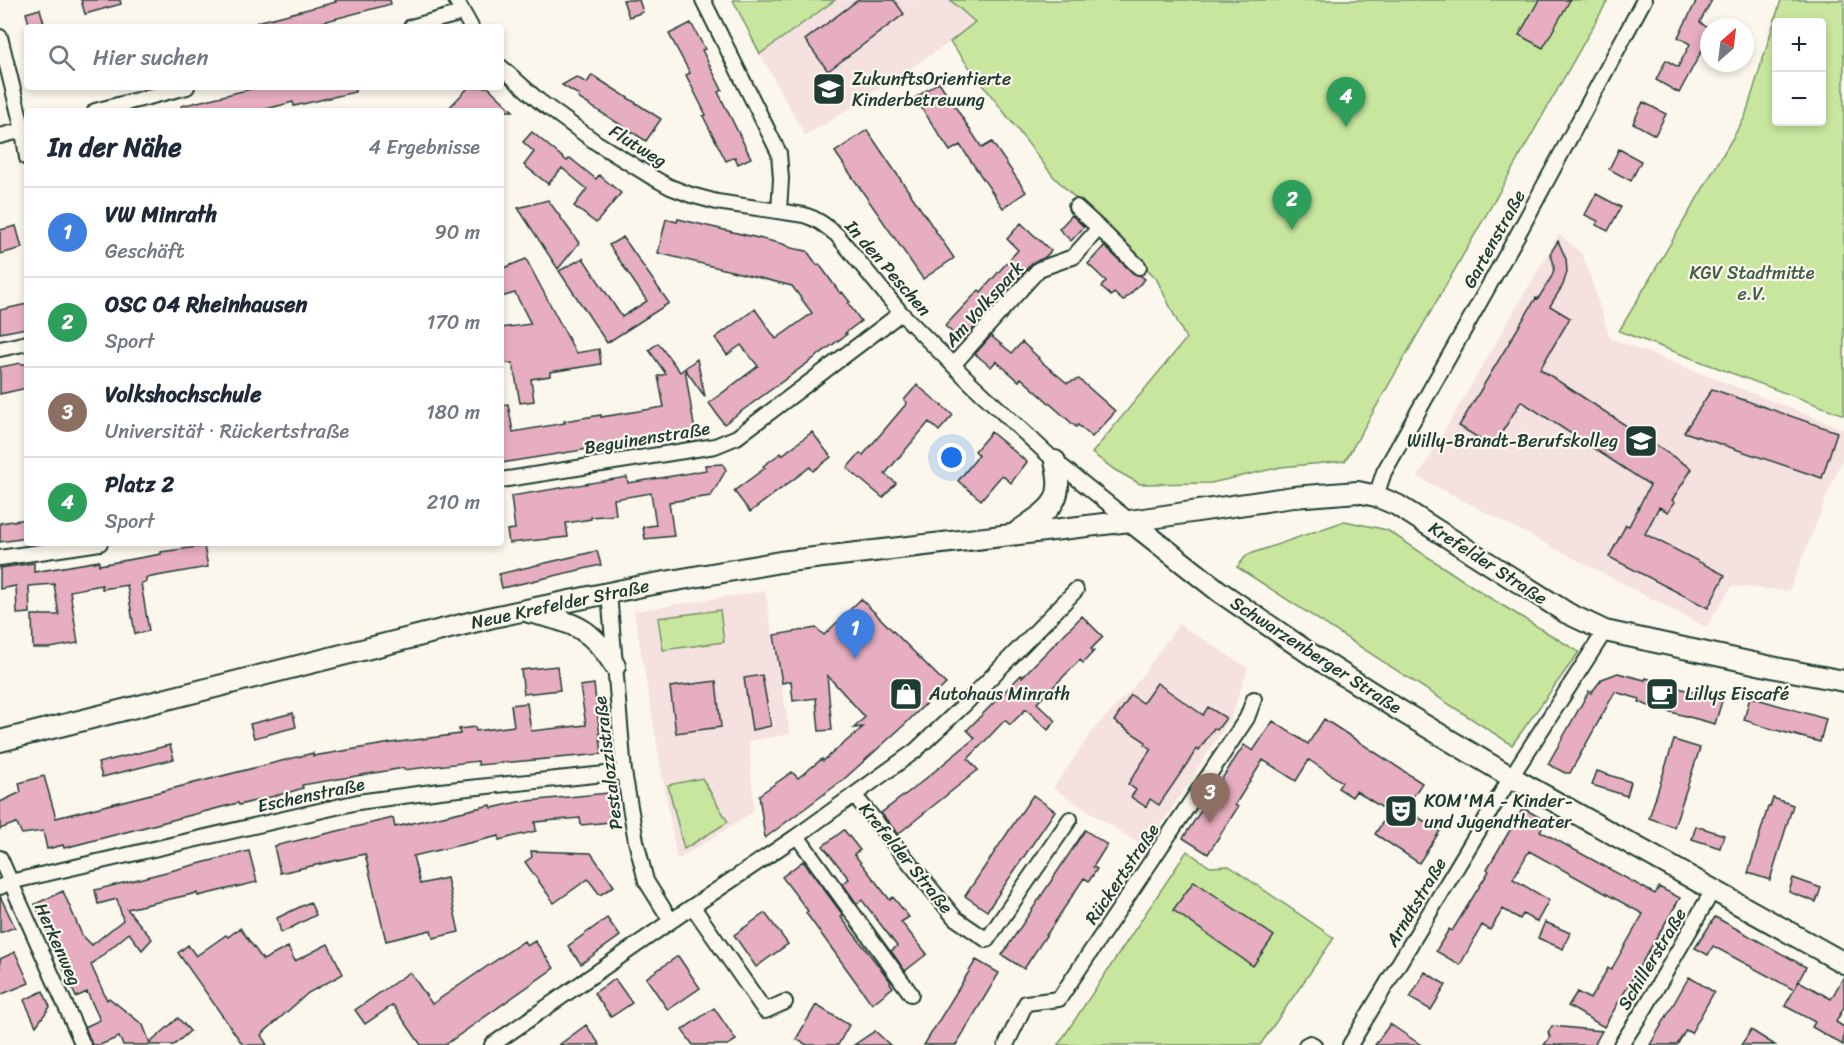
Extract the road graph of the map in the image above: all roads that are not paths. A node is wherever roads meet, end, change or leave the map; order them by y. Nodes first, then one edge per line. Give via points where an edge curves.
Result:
1 (456, 0) edge
2 (703, 0) edge
3 (1644, 0) edge
4 (462, 13) junction
5 (422, 24) edge
6 (469, 24) edge
7 (0, 37) edge
8 (504, 70) edge
9 (176, 90) edge
10 (106, 108) edge
11 (24, 125) edge
12 (24, 129) edge
13 (0, 136) edge
14 (1076, 207) dead end
15 (778, 211) junction
16 (1099, 228) junction
17 (1139, 267) dead end
18 (901, 313) junction
19 (24, 344) edge
20 (0, 349) edge
21 (953, 365) junction
22 (1055, 461) junction
23 (504, 480) edge
24 (1376, 496) junction
25 (1130, 521) junction
26 (1017, 533) junction
27 (70, 546) edge
28 (0, 558) edge
29 (1077, 590) dead end
30 (609, 593) junction
31 (524, 611) junction
32 (1605, 632) junction
33 (615, 666) junction
34 (1844, 681) edge
35 (1254, 699) dead end
36 (0, 741) edge
37 (624, 772) junction
38 (1511, 777) junction
39 (854, 795) junction
40 (1070, 819) dead end
41 (797, 836) junction
42 (0, 858) edge
43 (5, 884) edge
44 (1713, 890) junction
45 (693, 907) junction
46 (671, 921) junction
47 (1844, 963) edge
48 (911, 994) dead end
49 (785, 1002) dead end
50 (83, 1045) edge
51 (492, 1045) edge
52 (1005, 1045) edge
53 (1306, 1045) edge
54 (1314, 1045) edge
55 (1350, 1045) edge
56 (1621, 1045) edge

1 - 4 street
2 - 15 street via 779,153
3 - 24 street, Gartenstraße via 1384,472
4 - 5 street
4 - 6 street
7 - 11 street
8 - 15 street, Flutweg via 539,101 652,177 691,195
9 - 10 street
12 - 13 street
14 - 16 street
15 - 18 street, In den Peschen via 804,215 826,225
16 - 17 street
16 - 21 street, Am Volkspark via 1073,257 1039,269
18 - 21 street, In den Peschen
18 - 23 street, Beguinenstraße via 721,444
19 - 20 street
21 - 22 street, In den Peschen
22 - 25 street, In den Peschen
22 - 26 main road via 1059,484 1055,501
24 - 25 main road, Krefelder Straße via 1358,492 1293,497
24 - 32 main road, Krefelder Straße via 1397,505 1567,613
25 - 26 main road, Neue Krefelder Straße
25 - 38 main road, Schwarzenberger Straße via 1220,592 1309,653
26 - 30 main road, Neue Krefelder Straße via 780,562
27 - 28 street
29 - 39 street, Krefelder Straße via 915,751
30 - 31 main road, Neue Krefelder Straße
30 - 33 street, Pestalozzistraße
31 - 33 main road via 569,622 588,632
31 - 36 main road, Neue Krefelder Straße
32 - 34 main road, Krefelder Straße
32 - 38 street
33 - 37 street, Pestalozzistraße
35 - 52 street, Rückertstraße via 1247,718 1059,999 1026,1003
37 - 43 street, Eschenstraße via 357,802
37 - 46 street, Pestalozzistraße via 646,881
38 - 44 main road, Schwarzenberger Straße
38 - 55 street, Arndtstraße
39 - 40 street, Krefelder Straße via 955,918 987,940
39 - 41 street, Krefelder Straße
41 - 45 street, Krefelder Straße
41 - 48 street
42 - 43 street, Herkenweg
43 - 50 street, Herkenweg
44 - 47 main road, Schwarzenberger Straße
44 - 56 street, Schillerstraße
45 - 46 street, Krefelder Straße
45 - 49 street via 765,1011
46 - 51 street, Krefelder Straße
53 - 54 street

